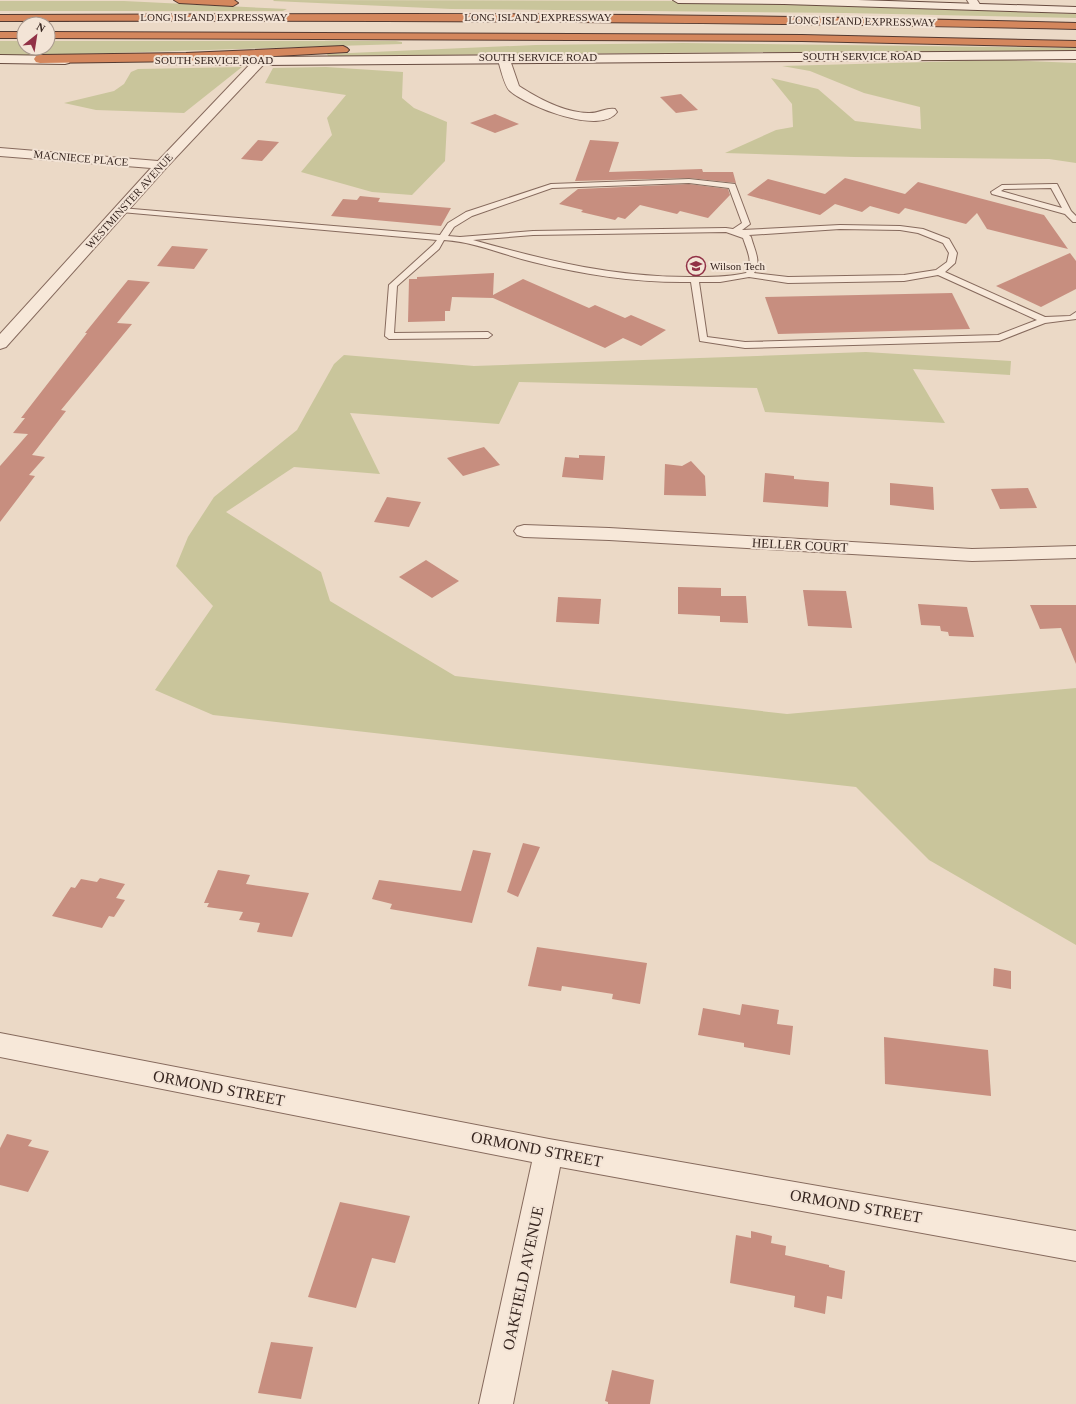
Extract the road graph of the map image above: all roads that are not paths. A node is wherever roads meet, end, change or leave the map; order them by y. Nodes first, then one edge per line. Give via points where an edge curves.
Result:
1 (179, 0) edge
2 (678, 0) edge
3 (241, 3) dead end
4 (974, 3) edge
5 (303, 6) dead end
6 (1076, 10) edge
7 (510, 17) junction
8 (0, 18) edge
9 (1076, 26) edge
10 (0, 35) edge
11 (16, 35) edge
12 (56, 35) edge
13 (802, 38) junction
14 (1076, 44) edge
15 (1076, 55) edge
16 (503, 57) junction
17 (40, 59) junction
18 (0, 60) edge
19 (260, 61) junction
20 (611, 112) dead end
21 (0, 152) edge
22 (162, 165) junction
23 (121, 210) junction
24 (1068, 212) junction
25 (1076, 220) edge
26 (736, 232) junction
27 (441, 238) junction
28 (460, 239) junction
29 (939, 272) junction
30 (748, 275) junction
31 (695, 280) junction
32 (1076, 315) edge
33 (1044, 320) junction
34 (488, 335) dead end
35 (0, 344) edge
36 (524, 531) dead end
37 (1076, 552) edge
38 (0, 1045) edge
39 (549, 1152) junction
40 (1076, 1246) edge
41 (496, 1404) edge

1 - 3 highway
2 - 4 street
4 - 6 street
5 - 7 highway via 462,12
7 - 8 highway, LONG ISLAND EXPRESSWAY
7 - 9 highway, LONG ISLAND EXPRESSWAY via 956,22
10 - 11 highway
12 - 13 highway, LONG ISLAND EXPRESSWAY
13 - 14 highway, LONG ISLAND EXPRESSWAY
13 - 17 highway via 598,41 186,57
15 - 16 street, SOUTH SERVICE ROAD
16 - 19 street, SOUTH SERVICE ROAD
16 - 20 street via 512,88 529,99 549,108 582,116 599,117
17 - 18 street, SOUTH SERVICE ROAD
17 - 19 street, SOUTH SERVICE ROAD
19 - 22 street, WESTMINSTER AVENUE
21 - 22 street, MACNIECE PLACE
22 - 23 street, WESTMINSTER AVENUE
23 - 27 lane
23 - 35 street, WESTMINSTER AVENUE
24 - 24 lane via 1054,186 1002,187 995,192
24 - 25 lane
26 - 27 lane via 746,224 732,186 689,181 551,186 469,214 451,225
26 - 28 lane via 713,229 533,233
26 - 29 lane via 840,227 920,231 946,241 953,254 951,263
26 - 30 lane via 747,237 754,261 754,268
27 - 28 lane
27 - 34 lane via 436,247 393,285 389,336
28 - 31 lane via 534,260 589,272 667,280
29 - 30 lane via 904,278 788,280
29 - 33 lane
30 - 31 lane
31 - 33 lane via 703,339 745,345 999,338
32 - 33 lane via 1072,318
36 - 37 street, HELLER COURT via 972,555
38 - 39 street, ORMOND STREET
39 - 40 street, ORMOND STREET
39 - 41 street, OAKFIELD AVENUE

